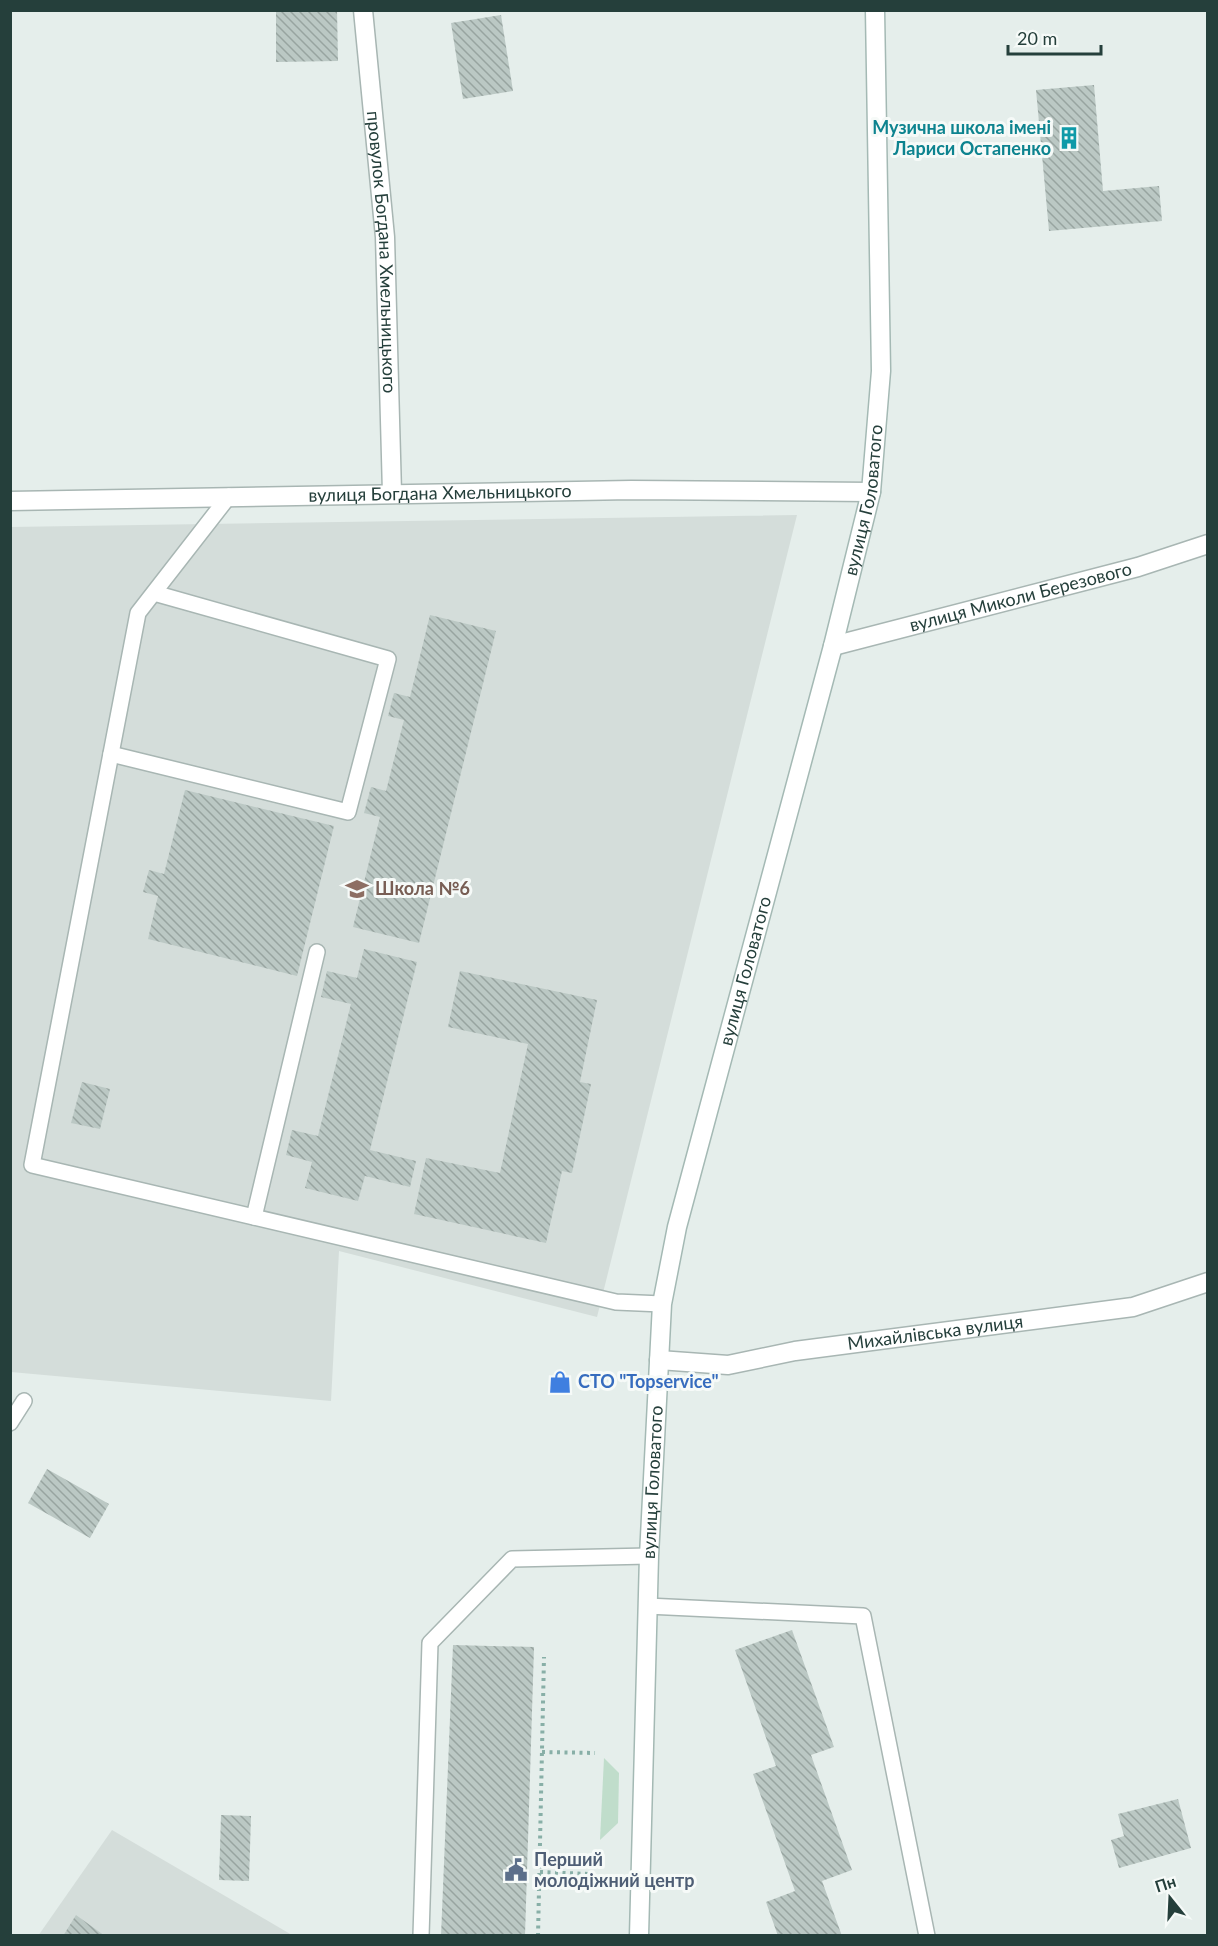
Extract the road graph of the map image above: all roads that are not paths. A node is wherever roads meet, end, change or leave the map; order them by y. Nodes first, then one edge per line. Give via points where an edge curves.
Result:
1 (363, 10) edge
2 (875, 10) edge
3 (871, 492) junction
4 (392, 493) junction
5 (229, 496) junction
6 (10, 501) edge
7 (1208, 544) edge
8 (154, 593) junction
9 (833, 646) junction
10 (111, 754) junction
11 (317, 952) dead end
12 (254, 1217) junction
13 (1208, 1282) edge
14 (662, 1304) junction
15 (659, 1360) junction
16 (24, 1401) dead end
17 (10, 1423) edge
18 (649, 1556) junction
19 (647, 1606) junction
20 (422, 1935) edge
21 (639, 1935) edge
22 (927, 1935) edge

1 - 4 street, провулок Богдана Хмельницького via 385,237
2 - 3 street, вулиця Головатого via 881,371
3 - 4 street, вулиця Богдана Хмельницького
3 - 9 street, вулиця Головатого
4 - 5 street, вулиця Богдана Хмельницького
5 - 6 street, вулиця Богдана Хмельницького
5 - 8 lane
7 - 9 street, вулиця Миколи Березового via 1138,567
8 - 10 lane via 138,613
8 - 10 lane via 388,659 348,812
9 - 14 street, вулиця Головатого via 677,1227
10 - 12 lane via 32,1165
11 - 12 lane
12 - 14 lane via 616,1302
13 - 15 street, Михайлівська вулиця via 1133,1307 795,1351 728,1365
14 - 15 street, вулиця Головатого
15 - 18 street, вулиця Головатого
16 - 17 lane
18 - 19 street, вулиця Головатого
18 - 20 lane via 512,1559 430,1642
19 - 21 street, вулиця Головатого
19 - 22 lane via 863,1616

